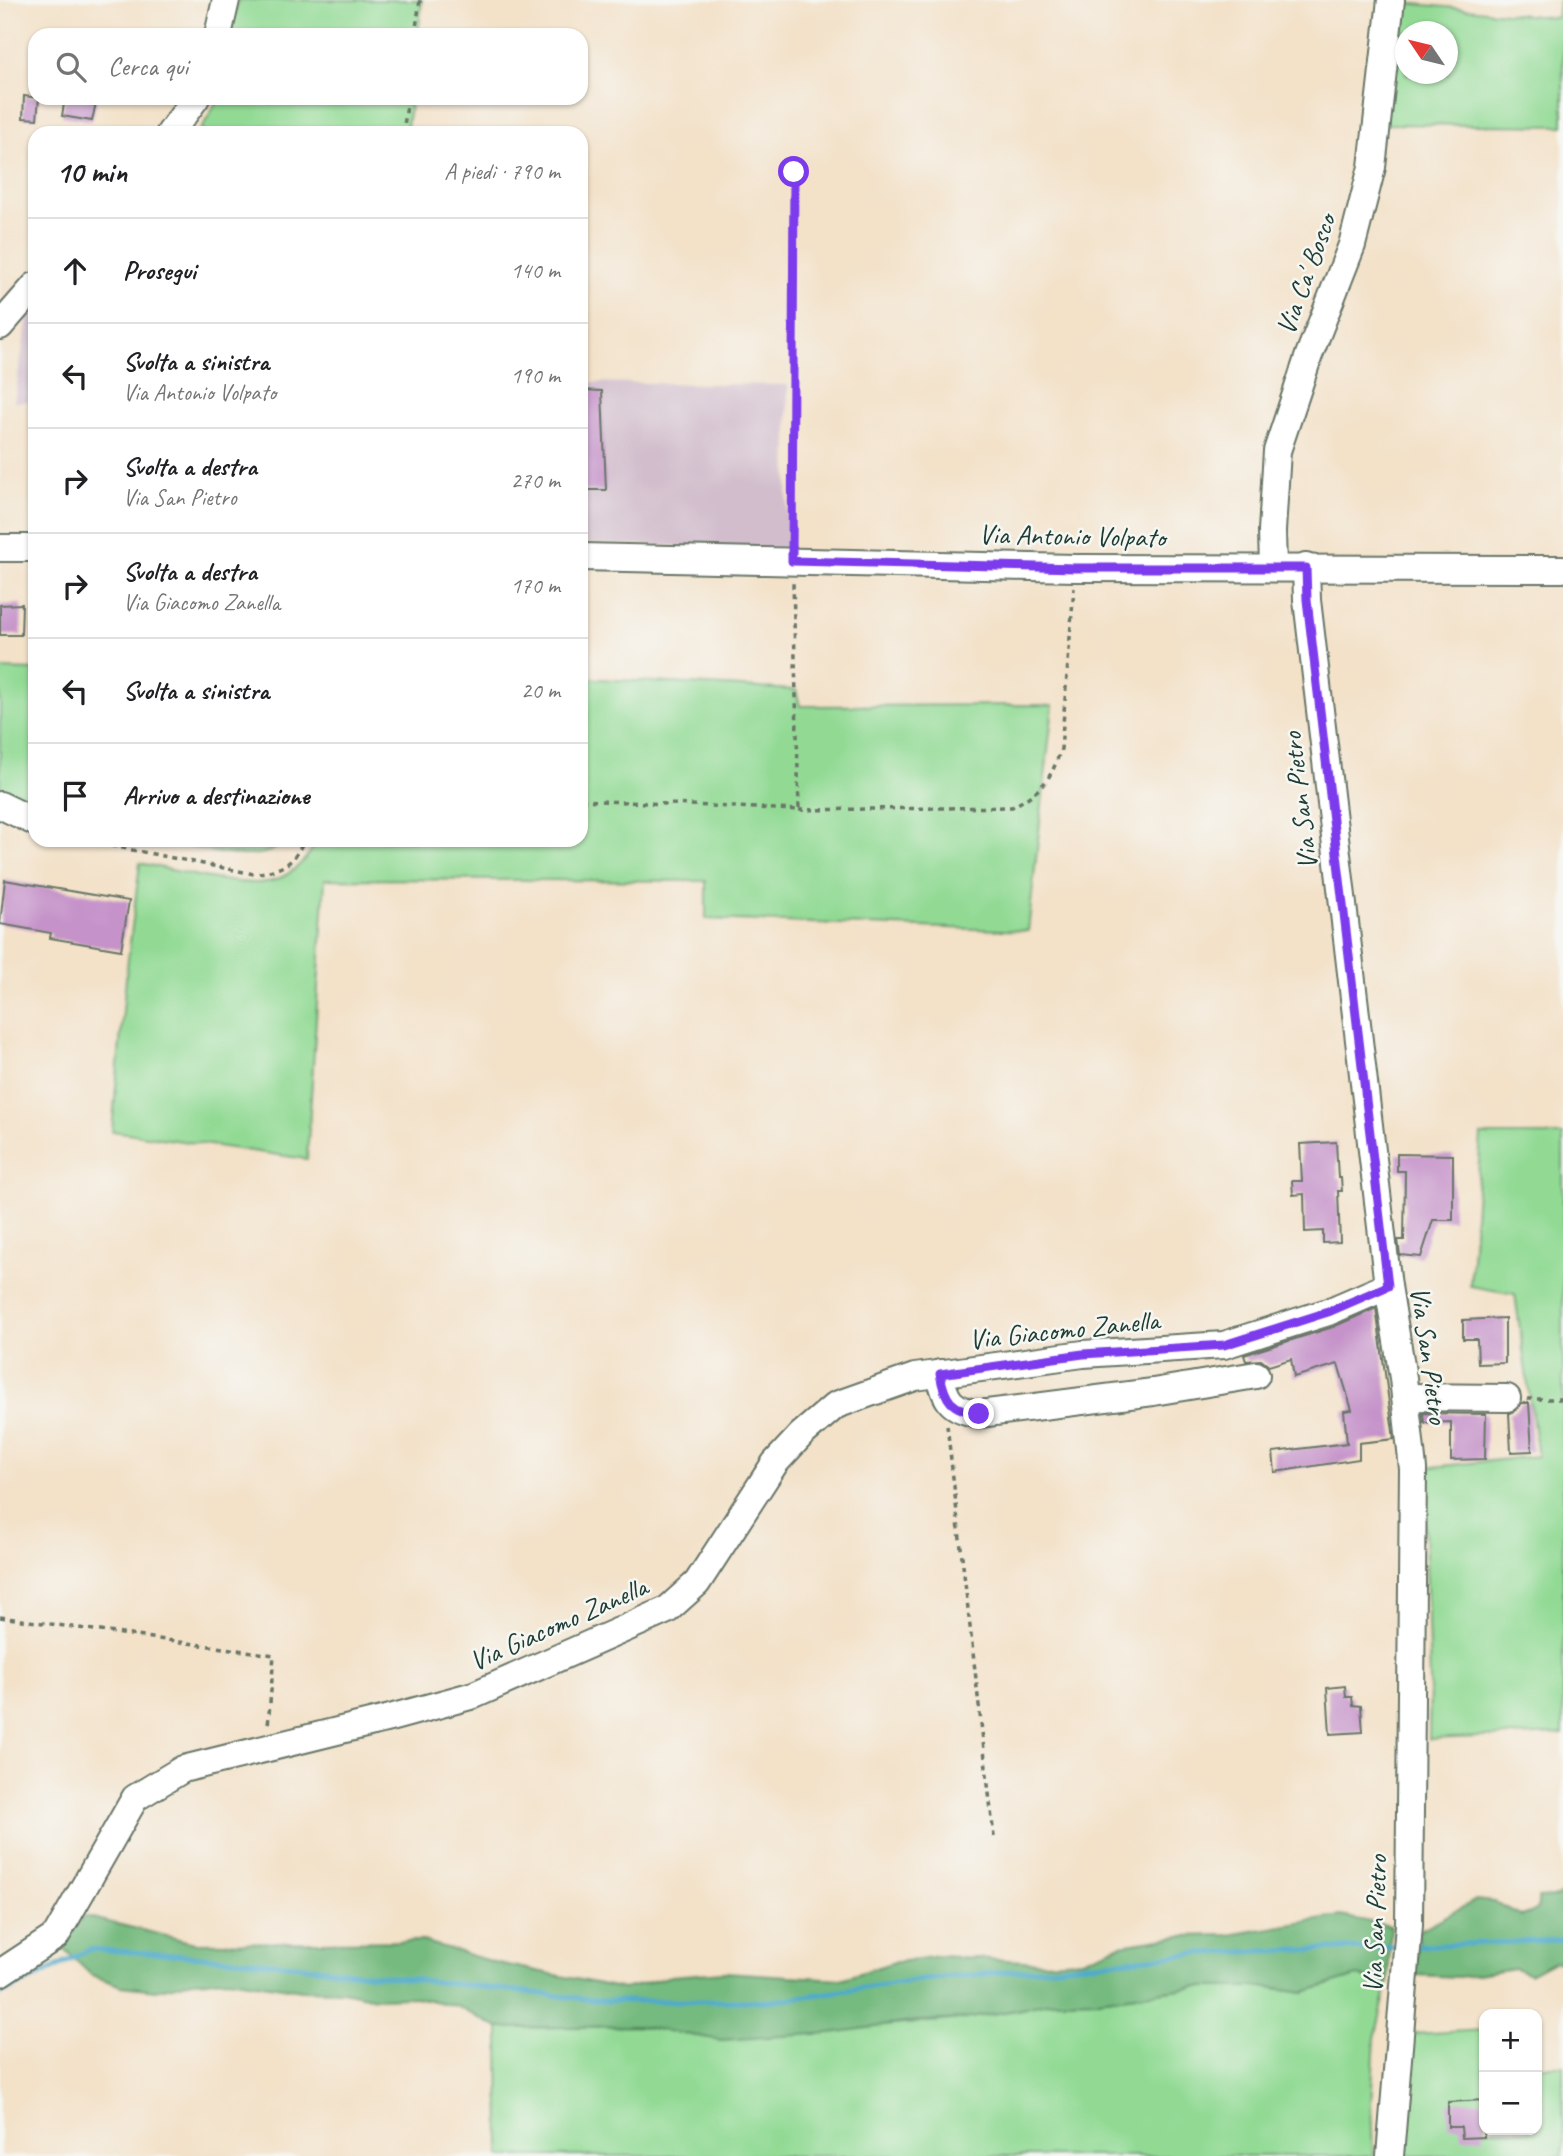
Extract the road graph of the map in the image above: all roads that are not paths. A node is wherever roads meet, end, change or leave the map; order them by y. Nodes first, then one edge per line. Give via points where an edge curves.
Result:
1 (226, 0) edge
2 (1391, 0) edge
3 (220, 28) edge
4 (190, 105) edge
5 (175, 126) edge
6 (28, 294) edge
7 (0, 326) edge
8 (0, 548) edge
9 (28, 548) edge
10 (588, 557) edge
11 (1273, 567) junction
12 (1306, 568) junction
13 (1563, 569) edge
14 (0, 805) edge
15 (28, 819) edge
16 (1388, 1286) junction
17 (1256, 1375) dead end
18 (942, 1384) junction
19 (1405, 1397) junction
20 (1502, 1400) road end
21 (0, 1973) edge
22 (1390, 2156) edge

1 - 3 street
2 - 11 street, Via Ca' Bosco via 1372,167 1352,245 1277,451
4 - 5 street
6 - 7 street
8 - 9 street
10 - 11 street, Via Antonio Volpato via 1076,568
11 - 12 street, Via Antonio Volpato
12 - 13 street, Via Antonio Volpato
12 - 16 street, Via San Pietro
14 - 15 street
16 - 18 street, Via Giacomo Zanella via 1328,1312 1224,1345 1083,1354
16 - 19 street, Via San Pietro
17 - 18 street via 979,1414 954,1406
18 - 21 street, Via Giacomo Zanella via 915,1377 836,1405 775,1463 696,1583 667,1610 474,1695 183,1769 135,1798 56,1936
19 - 20 street
19 - 22 street, Via San Pietro via 1413,1469 1409,1925

